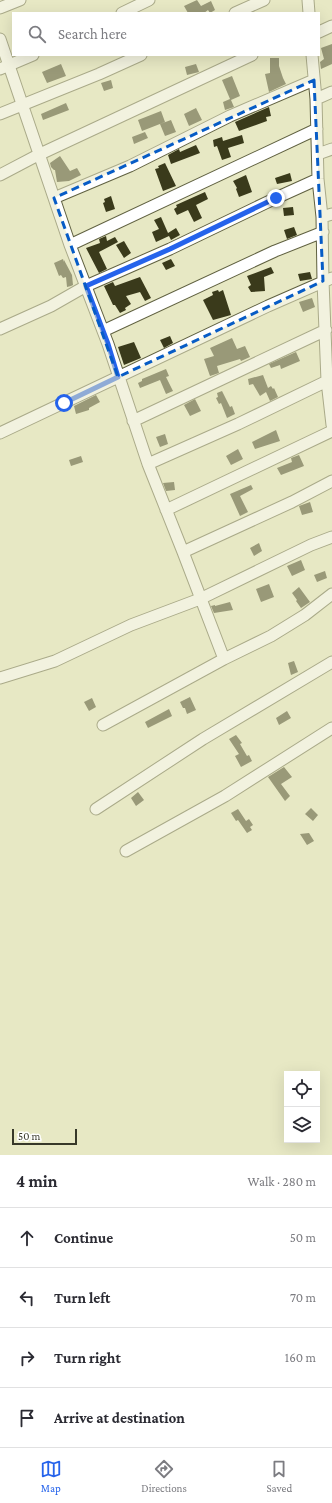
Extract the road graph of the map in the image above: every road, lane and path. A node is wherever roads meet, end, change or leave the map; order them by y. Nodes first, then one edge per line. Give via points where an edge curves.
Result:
1 (20, 0) edge
2 (149, 0) edge
3 (264, 0) edge
4 (308, 0) edge
5 (0, 8) edge
6 (124, 12) edge
7 (236, 12) edge
8 (309, 12) edge
9 (332, 26) edge
10 (320, 32) edge
11 (0, 40) edge
12 (31, 56) edge
13 (139, 56) edge
14 (250, 56) edge
15 (312, 56) edge
16 (5, 68) edge
17 (314, 80) junction
18 (332, 92) edge
19 (316, 99) junction
20 (22, 105) junction
21 (0, 114) edge
22 (317, 130) junction
23 (332, 149) edge
24 (38, 154) junction
25 (318, 154) junction
26 (0, 175) edge
27 (318, 180) junction
28 (54, 198) junction
29 (327, 215) edge
30 (323, 232) junction
31 (70, 245) junction
32 (327, 280) edge
33 (86, 286) junction
34 (0, 329) edge
35 (326, 330) junction
36 (103, 331) junction
37 (329, 346) edge
38 (118, 377) junction
39 (328, 381) junction
40 (133, 421) junction
41 (332, 425) edge
42 (332, 431) edge
43 (0, 433) edge
44 (148, 464) junction
45 (332, 481) edge
46 (166, 510) junction
47 (332, 537) edge
48 (183, 552) junction
49 (332, 594) edge
50 (200, 598) junction
51 (224, 659) junction
52 (332, 662) edge
53 (0, 678) edge
54 (103, 725) dead end
55 (332, 728) edge
56 (96, 809) dead end
57 (126, 851) dead end

1 - 5 street
2 - 6 street
3 - 7 street
4 - 8 street
9 - 10 street
11 - 16 street
12 - 16 street
13 - 20 street
14 - 24 street
15 - 17 street
16 - 20 street
17 - 19 street
17 - 28 street via 230,116 130,166
18 - 19 street
19 - 22 street
20 - 21 street
20 - 24 street
22 - 25 street
22 - 31 street
23 - 25 street
24 - 26 street
24 - 28 street
25 - 27 street
27 - 29 street
27 - 33 street
28 - 31 street
29 - 30 street
30 - 32 street
30 - 36 street via 275,251
31 - 33 street
32 - 35 street
32 - 38 street
33 - 34 street via 51,306
33 - 36 street
35 - 37 street
35 - 40 street
36 - 38 street
37 - 39 street
38 - 40 street
38 - 43 street
39 - 41 street
39 - 44 street
40 - 44 street
42 - 46 street
44 - 46 street
45 - 48 street
46 - 48 street
47 - 50 street
48 - 50 street
49 - 51 street via 271,636
50 - 51 street
50 - 53 street via 131,625 55,661
51 - 54 street
52 - 56 street via 203,739
55 - 57 street via 225,796

